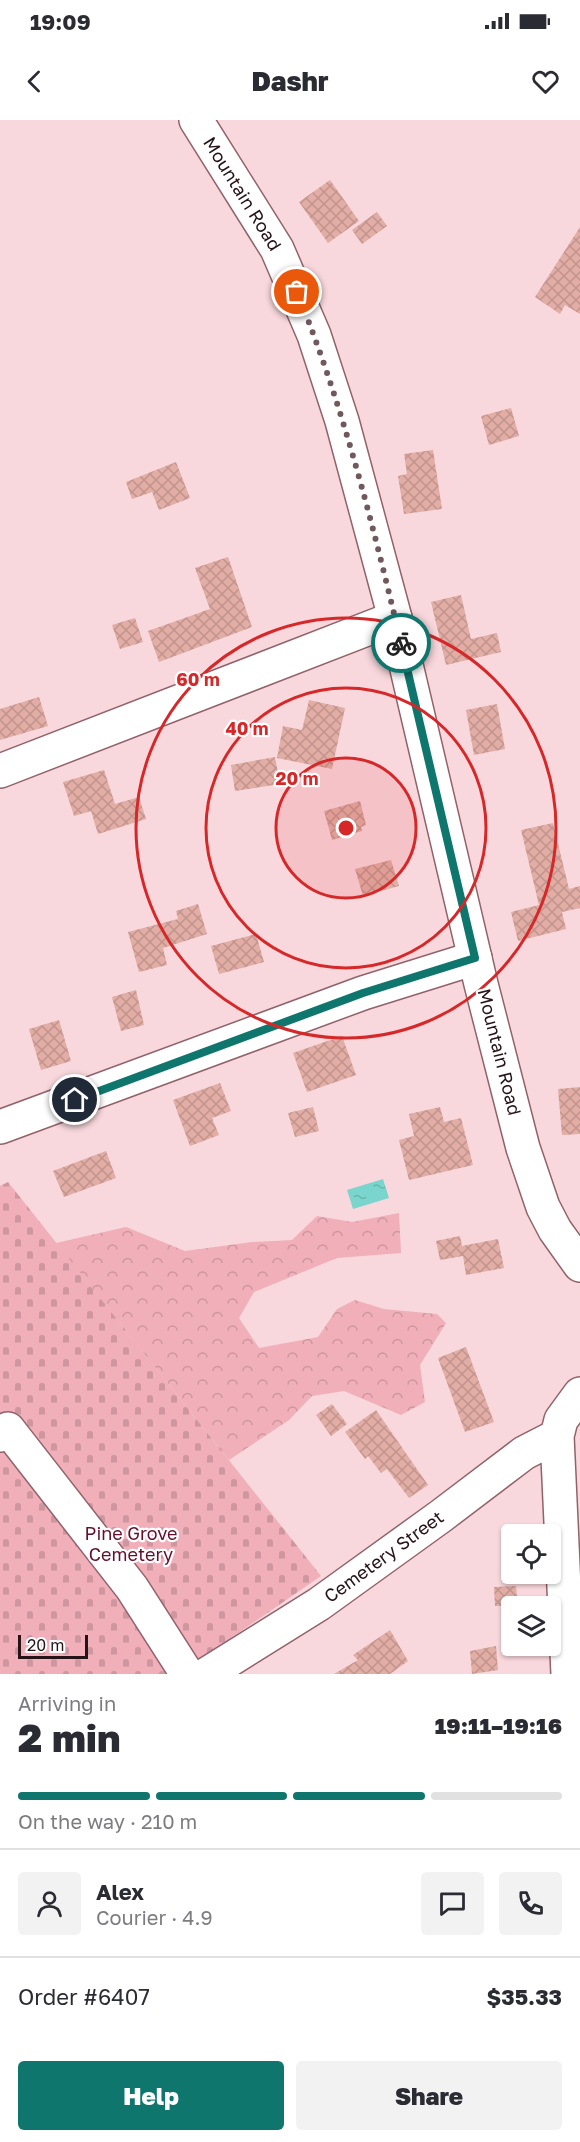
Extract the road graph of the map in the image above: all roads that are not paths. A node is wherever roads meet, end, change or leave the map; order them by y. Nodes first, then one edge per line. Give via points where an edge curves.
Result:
1 (196, 120) edge
2 (395, 618) junction
3 (0, 771) edge
4 (475, 958) junction
5 (0, 1127) edge
6 (580, 1266) edge
7 (580, 1394) edge
8 (0, 1435) edge
9 (557, 1436) junction
10 (187, 1674) edge
11 (207, 1674) edge
12 (568, 1674) edge

1 - 2 street, Mountain Road via 277,249 314,335 342,421
2 - 3 street
2 - 4 street, Mountain Road
4 - 5 street via 363,993
4 - 6 street, Mountain Road via 532,1179 551,1222
7 - 9 street via 561,1420
8 - 10 street via 8,1429 30,1457 132,1588
9 - 11 street, Cemetery Street via 524,1452 319,1604
9 - 12 street

